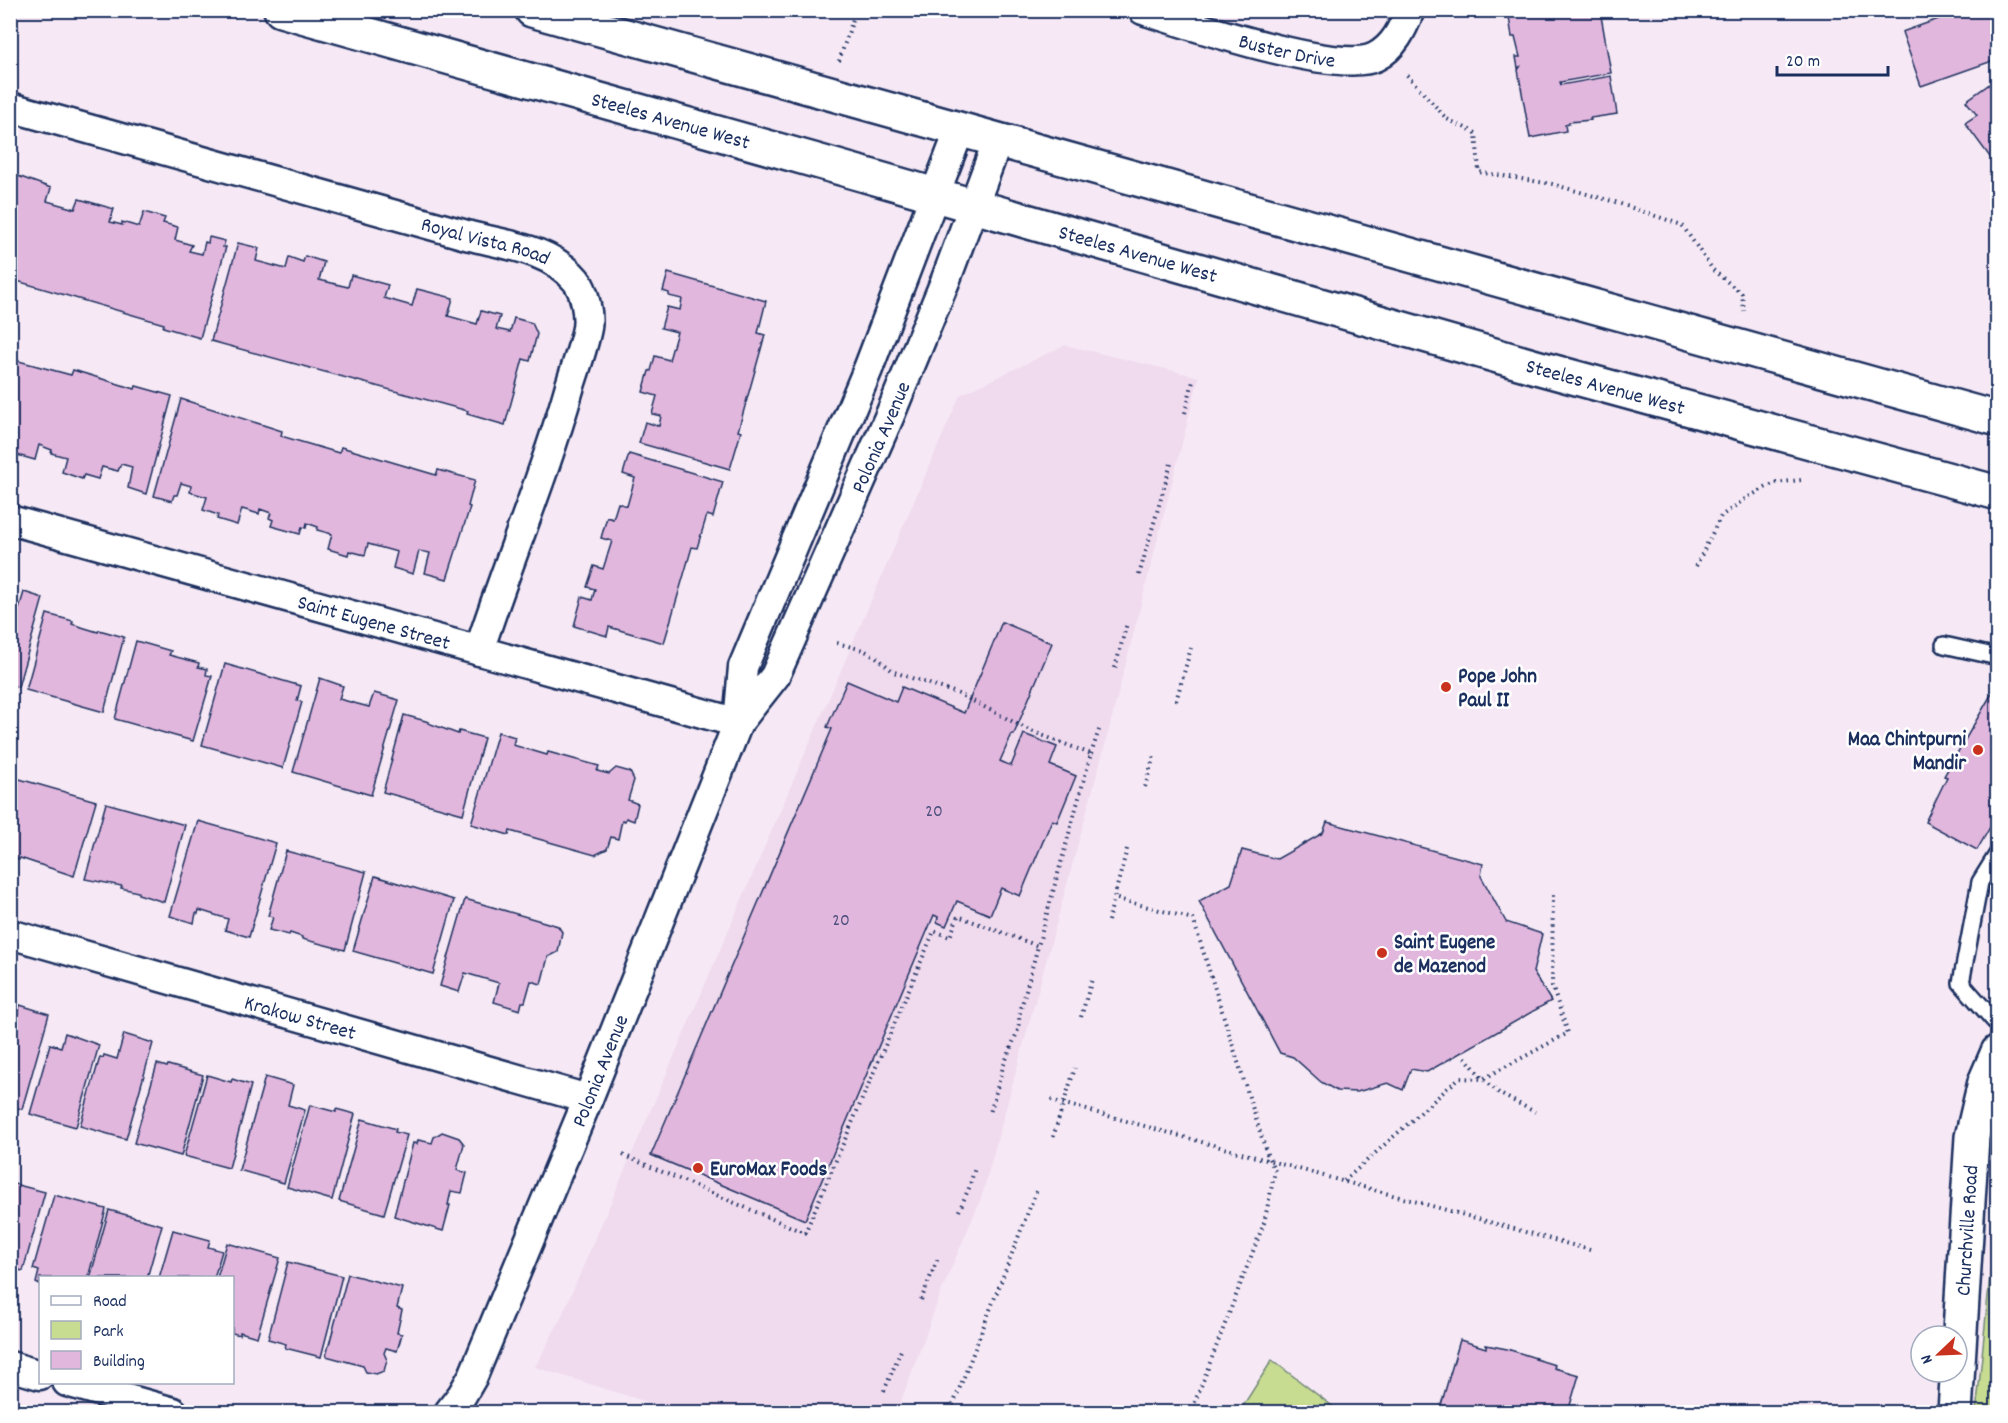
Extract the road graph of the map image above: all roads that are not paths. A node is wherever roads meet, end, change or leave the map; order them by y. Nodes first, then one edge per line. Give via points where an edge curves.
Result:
1 (281, 10) edge
2 (532, 10) edge
3 (1143, 10) edge
4 (1410, 10) edge
5 (10, 107) edge
6 (960, 129) junction
7 (998, 140) junction
8 (935, 195) junction
9 (974, 206) junction
10 (1998, 419) edge
11 (1998, 493) edge
12 (10, 520) edge
13 (1944, 645) dead end
14 (479, 651) junction
15 (1998, 657) edge
16 (738, 723) junction
17 (1998, 853) edge
18 (10, 934) edge
19 (1998, 1025) edge
20 (1998, 1052) edge
21 (588, 1099) junction
22 (10, 1366) edge
23 (39, 1375) edge
24 (72, 1384) edge
25 (173, 1413) edge
26 (449, 1413) edge
27 (1955, 1413) edge

1 - 8 main road, Steeles Avenue West
2 - 6 main road
3 - 4 street, Buster Drive via 1225,36 1350,62 1375,58 1384,51 1401,33
5 - 14 street, Royal Vista Road via 538,253 578,282 587,327 561,419
6 - 7 main road
6 - 8 street, Polonia Avenue
7 - 9 street, Polonia Avenue
7 - 10 main road
8 - 9 main road, Steeles Avenue West
8 - 16 street, Polonia Avenue via 863,380 743,667
9 - 11 main road, Steeles Avenue West via 1536,367
9 - 16 street, Polonia Avenue via 890,416 776,676
12 - 14 street, Saint Eugene Street
13 - 15 lane
14 - 16 street, Saint Eugene Street
16 - 21 street, Polonia Avenue
17 - 19 lane via 1980,882 1961,983
18 - 21 street, Krakow Street
20 - 27 main road, Churchville Road via 1985,1082 1972,1137
21 - 26 street, Polonia Avenue via 473,1376
22 - 23 street
24 - 25 street

